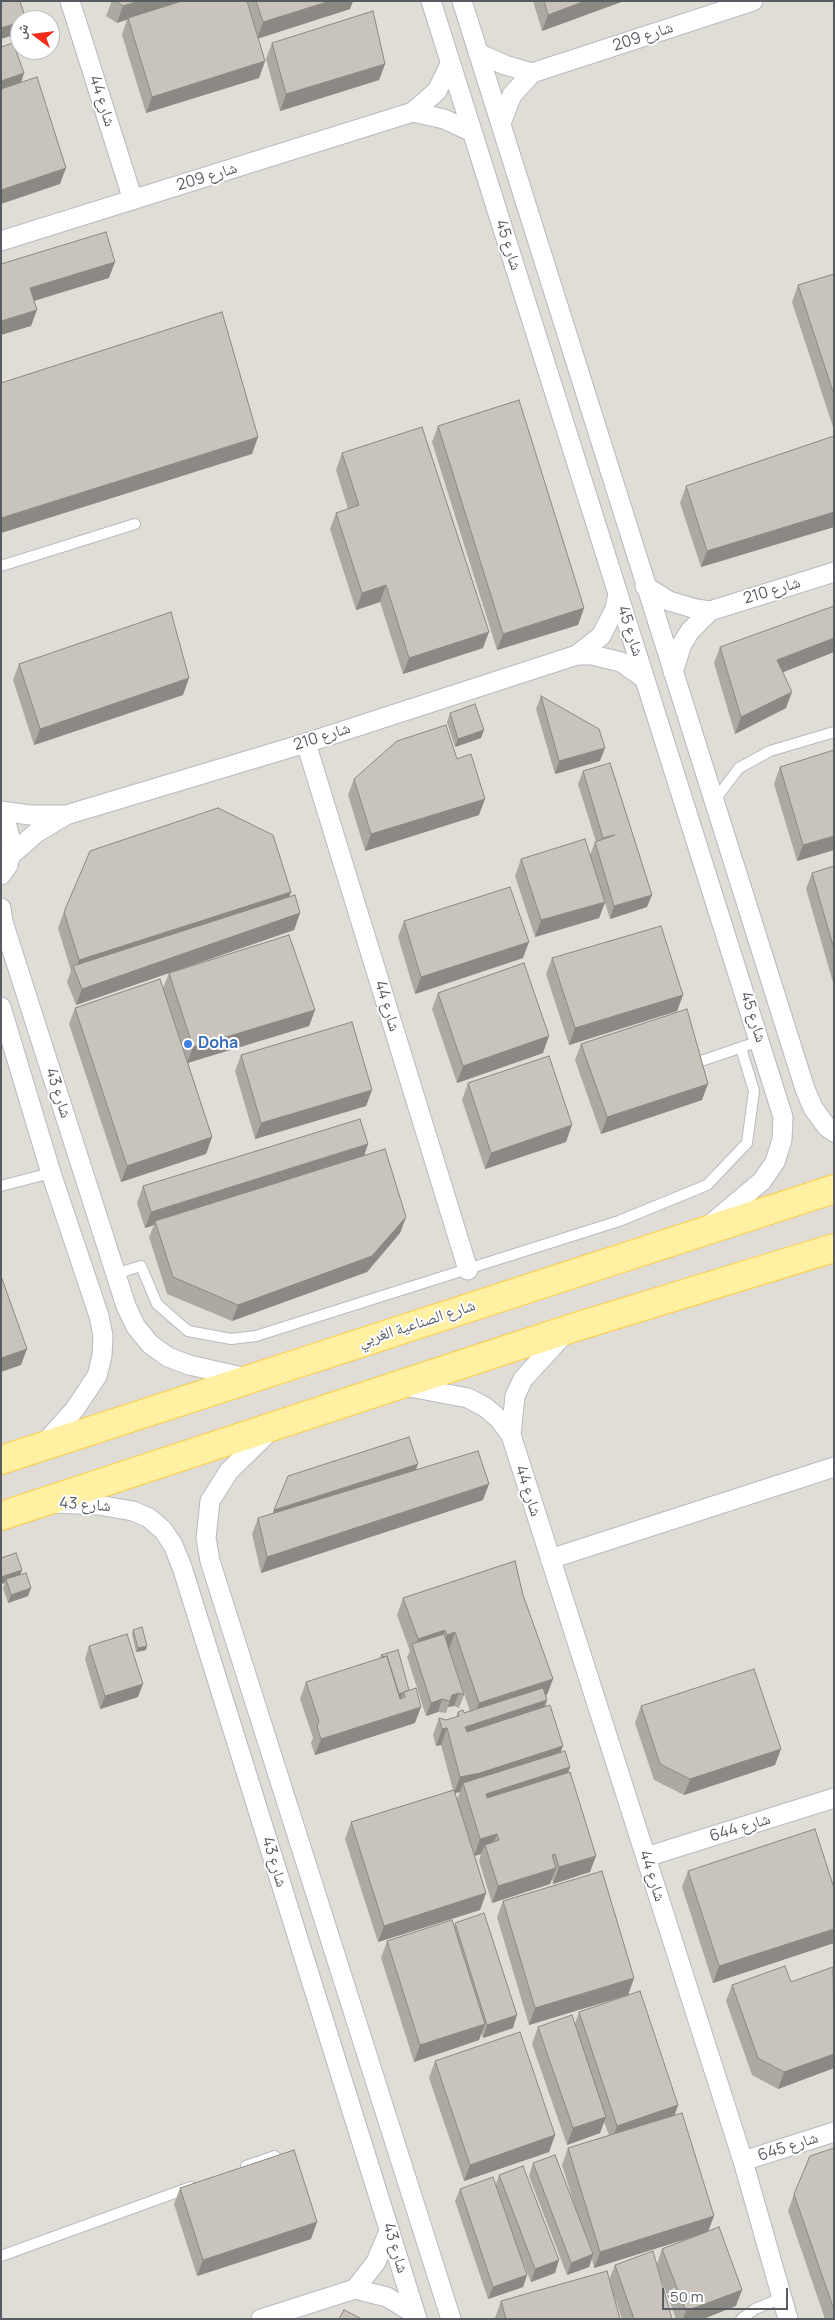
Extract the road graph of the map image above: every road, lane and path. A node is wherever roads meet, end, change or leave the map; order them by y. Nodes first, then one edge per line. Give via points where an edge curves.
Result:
1 (70, 1) edge
2 (431, 1) edge
3 (462, 1) edge
4 (753, 1) edge
5 (478, 53) junction
6 (450, 64) junction
7 (532, 73) junction
8 (413, 112) junction
9 (501, 123) junction
10 (472, 132) junction
11 (134, 200) junction
12 (1, 241) edge
13 (135, 524) dead end
14 (1, 566) edge
15 (834, 572) edge
16 (645, 586) junction
17 (618, 594) junction
18 (710, 611) junction
19 (577, 655) junction
20 (674, 672) junction
21 (645, 679) junction
22 (834, 732) edge
23 (306, 743) junction
24 (714, 801) junction
25 (1, 811) edge
26 (66, 815) junction
27 (1, 816) edge
28 (11, 855) junction
29 (2, 877) edge
30 (1, 908) edge
31 (1, 1007) edge
32 (760, 1041) junction
33 (741, 1048) junction
34 (704, 1060) dead end
35 (834, 1132) edge
36 (51, 1173) junction
37 (1, 1186) edge
38 (834, 1189) edge
39 (699, 1233) junction
40 (834, 1248) edge
41 (468, 1270) junction
42 (115, 1274) junction
43 (569, 1329) junction
44 (247, 1378) junction
45 (399, 1385) junction
46 (273, 1427) junction
47 (510, 1435) junction
48 (43, 1446) junction
49 (1, 1460) edge
50 (834, 1467) edge
51 (42, 1503) junction
52 (1, 1516) edge
53 (550, 1559) junction
54 (834, 1798) edge
55 (646, 1857) junction
56 (834, 2132) edge
57 (275, 2156) edge
58 (743, 2161) junction
59 (239, 2169) edge
60 (202, 2182) edge
61 (390, 2231) junction
62 (1, 2256) edge
63 (355, 2289) junction
64 (782, 2298) junction
65 (416, 2316) edge
66 (261, 2319) edge
67 (451, 2319) edge
68 (742, 2319) edge
69 (788, 2319) edge

1 - 11 street, شارع 44
2 - 6 street, شارع 45
3 - 5 street, شارع 45
4 - 7 street, شارع 209
5 - 7 street
5 - 9 street, شارع 45
6 - 8 street, شارع 209 via 436,92
6 - 10 street, شارع 45
7 - 9 street, شارع 209 via 512,95
8 - 10 street via 444,119
8 - 11 street, شارع 209
9 - 16 street, شارع 45
10 - 17 street, شارع 45
11 - 12 street, شارع 209
13 - 14 lane
15 - 18 street, شارع 210
16 - 18 street, شارع 210 via 669,601
16 - 20 street, شارع 45
17 - 19 street, شارع 210 via 615,609 601,636
17 - 21 street, شارع 45
18 - 20 street, شارع 210 via 686,638
19 - 21 street, شارع 210 via 614,660
19 - 23 street, شارع 210
20 - 24 street, شارع 45
21 - 32 street, شارع 45
22 - 24 lane via 770,751 739,768
23 - 26 street, شارع 210
23 - 41 street, شارع 44
24 - 35 street, شارع 45 via 805,1089 813,1108
25 - 26 street, شارع 210
26 - 28 street, شارع 210 via 36,833
27 - 28 street via 11,836
28 - 29 street
30 - 42 street, شارع 43
31 - 36 street, شارع 43
32 - 33 lane
32 - 39 street, شارع 45 via 783,1117 782,1140 762,1181
33 - 34 lane
33 - 41 lane via 754,1091 747,1143 708,1184 619,1221
36 - 37 lane
36 - 48 street, شارع 43 via 103,1336 97,1376 75,1409
38 - 39 main road, شارع الصناعية الغربي
39 - 44 main road, شارع الصناعية الغربي
40 - 43 main road
41 - 42 lane via 256,1336 231,1339 188,1331 157,1304 141,1266
42 - 44 street, شارع 43 via 136,1327 150,1344 168,1357 189,1365
43 - 45 main road
43 - 47 street, شارع 44 via 523,1379 515,1396
44 - 48 main road, شارع الصناعية الغربي
45 - 46 main road
45 - 47 street, شارع 44 via 468,1398 499,1419
46 - 51 main road
46 - 67 street, شارع 43 via 229,1471 210,1501 206,1538
47 - 53 street, شارع 44
48 - 49 main road, شارع الصناعية الغربي
50 - 53 street
51 - 52 main road
51 - 61 street, شارع 43 via 98,1504 133,1510 149,1518 172,1545 182,1567
53 - 55 street, شارع 44
54 - 55 street, شارع 644
55 - 58 street, شارع 44
56 - 58 street, شارع 645
57 - 59 lane
58 - 64 street, شارع 44
60 - 62 lane
61 - 63 street via 376,2262
61 - 65 street, شارع 43
63 - 65 street via 387,2297
63 - 66 street
64 - 68 lane via 755,2309
64 - 69 street, شارع 44

